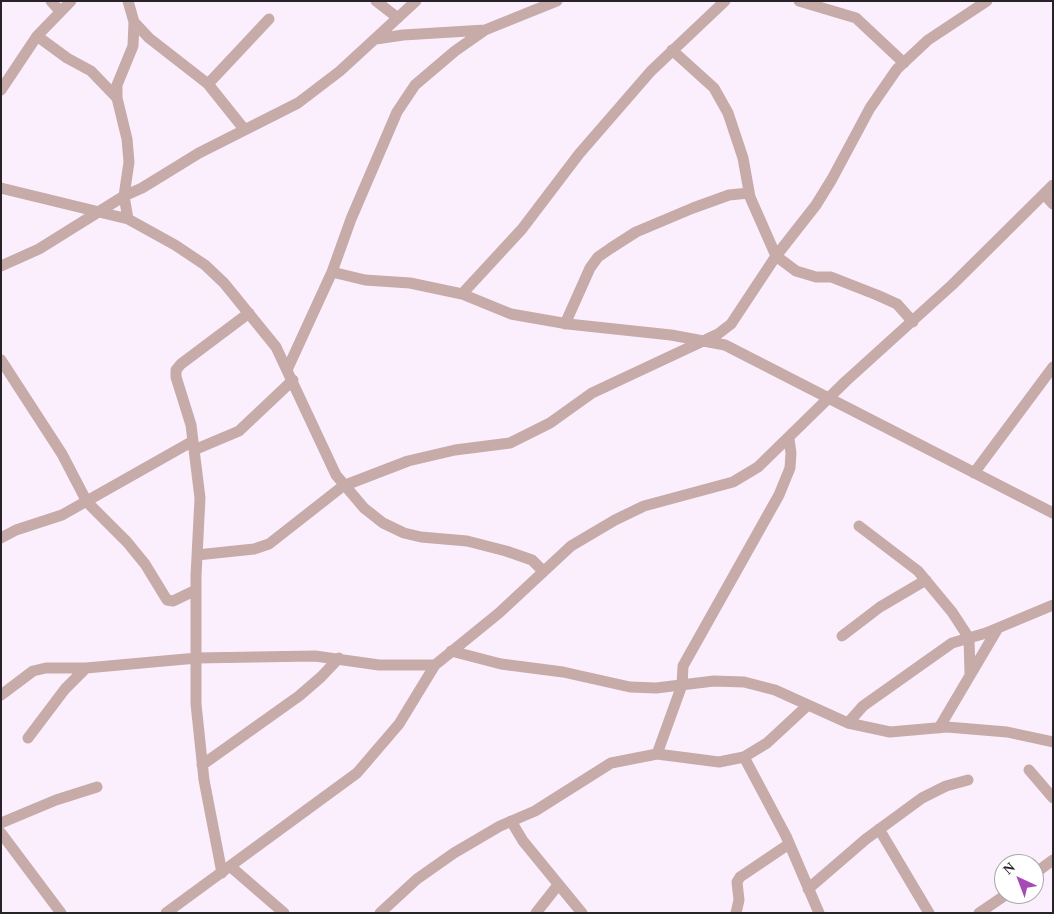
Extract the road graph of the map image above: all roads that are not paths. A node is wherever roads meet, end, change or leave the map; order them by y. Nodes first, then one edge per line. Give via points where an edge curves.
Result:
1 (51, 1) edge
2 (71, 1) edge
3 (128, 1) edge
4 (376, 1) edge
5 (416, 1) edge
6 (558, 1) edge
7 (725, 1) edge
8 (799, 1) edge
9 (987, 1) edge
10 (60, 11) junction
11 (269, 19) dead end
12 (395, 21) junction
13 (134, 22) junction
14 (485, 30) junction
15 (450, 32) junction
16 (403, 35) junction
17 (37, 36) junction
18 (376, 39) junction
19 (672, 50) junction
20 (455, 51) junction
21 (904, 63) junction
22 (208, 84) junction
23 (1, 90) edge
24 (117, 98) junction
25 (244, 129) junction
26 (129, 162) junction
27 (1053, 184) edge
28 (1, 188) edge
29 (142, 188) junction
30 (749, 193) junction
31 (1044, 194) junction
32 (124, 196) junction
33 (1053, 204) edge
34 (99, 211) junction
35 (128, 219) junction
36 (776, 256) junction
37 (1, 266) edge
38 (332, 272) junction
39 (462, 294) junction
40 (249, 313) junction
41 (913, 322) junction
42 (565, 324) junction
43 (704, 340) junction
44 (1, 360) edge
45 (1053, 367) edge
46 (290, 375) junction
47 (829, 398) junction
48 (789, 439) junction
49 (194, 445) junction
50 (974, 473) junction
51 (343, 486) junction
52 (87, 502) junction
53 (1053, 513) edge
54 (859, 526) dead end
55 (1, 538) edge
56 (197, 555) junction
57 (543, 571) junction
58 (926, 580) junction
59 (196, 590) junction
60 (1053, 606) edge
61 (998, 628) junction
62 (842, 636) dead end
63 (969, 638) junction
64 (451, 651) junction
65 (196, 658) junction
66 (339, 658) junction
67 (435, 665) junction
68 (86, 668) junction
69 (970, 674) junction
70 (682, 685) junction
71 (3, 689) edge
72 (808, 705) junction
73 (848, 723) junction
74 (939, 728) junction
75 (28, 738) dead end
76 (1053, 742) edge
77 (657, 754) junction
78 (744, 758) junction
79 (202, 765) junction
80 (1029, 770) dead end
81 (968, 780) dead end
82 (97, 787) dead end
83 (1053, 798) edge
84 (511, 821) junction
85 (1, 823) edge
86 (879, 829) junction
87 (1, 833) edge
88 (789, 844) junction
89 (226, 870) junction
90 (558, 886) junction
91 (808, 888) junction
92 (994, 903) edge
93 (60, 913) edge
94 (166, 913) edge
95 (284, 913) edge
96 (380, 913) edge
97 (536, 913) edge
98 (582, 913) edge
99 (736, 913) edge
100 (819, 913) edge
101 (929, 913) edge
102 (979, 913) edge

1 - 10 street
2 - 10 street
3 - 13 street
4 - 12 street
5 - 12 street
6 - 14 street
7 - 19 street
8 - 21 street via 856,18
9 - 21 street via 928,40
10 - 17 street
11 - 22 street
12 - 16 street
12 - 18 street
13 - 22 street via 149,38
13 - 24 street via 134,40 120,73
14 - 15 street
14 - 20 street
15 - 16 street
15 - 20 street
16 - 18 street
17 - 23 street
17 - 24 street via 91,71
18 - 25 street via 298,103
19 - 30 street via 714,88 728,114
19 - 39 street via 591,139 522,229
20 - 38 street via 414,85 397,112
21 - 36 street via 870,108 816,205
22 - 25 street
24 - 26 street
25 - 29 street
26 - 29 street
26 - 32 street
27 - 31 street
28 - 34 street
29 - 32 street
30 - 36 street
30 - 42 street via 729,195 692,208 636,232 598,257
31 - 33 street
31 - 41 street
32 - 34 street
32 - 35 street
34 - 35 street
34 - 37 street via 39,248
35 - 40 street via 205,265
36 - 41 street via 796,271 816,277 831,277 897,304
36 - 43 street via 731,324
38 - 39 street
38 - 46 street
39 - 42 street via 511,314
40 - 46 street via 276,347
40 - 49 street via 176,370
41 - 47 street
42 - 43 street
43 - 47 street via 724,345
43 - 51 street via 592,393 550,423 510,443 428,454
44 - 52 street via 62,454
45 - 50 street
46 - 49 street via 239,431
46 - 51 street
47 - 48 street
47 - 50 street
48 - 57 street via 744,477 644,506 571,546
48 - 70 street via 790,468 779,495 683,666
49 - 52 street via 120,480
49 - 56 street via 200,498
50 - 53 street
51 - 56 street via 270,544 254,549
51 - 57 street via 384,523 404,533 467,541 506,551 532,560
52 - 55 street
52 - 59 street via 145,564 167,600 174,601
54 - 58 street
56 - 59 street
57 - 64 street via 499,613
58 - 62 street via 880,607
58 - 63 street
59 - 65 street
60 - 61 street
61 - 63 street
61 - 69 street
63 - 69 street
63 - 73 street via 952,643 909,672 863,706
64 - 67 street
64 - 70 street via 501,664 563,672 630,687
65 - 66 street
65 - 68 street
65 - 79 street via 196,704
66 - 67 street via 379,664
66 - 79 street via 299,696
67 - 89 street via 399,724 357,773
68 - 71 street via 33,671
68 - 75 street via 59,696
69 - 74 street
70 - 72 street via 744,682 775,690
70 - 77 street
72 - 73 street
72 - 78 street via 767,743
73 - 74 street via 890,732
74 - 76 street via 1007,732
77 - 78 street via 719,762
77 - 84 street via 611,763 535,812
78 - 88 street
79 - 89 street
80 - 83 street
81 - 86 street via 922,798
82 - 85 street
84 - 90 street
84 - 96 street via 417,878
86 - 91 street
86 - 101 street
87 - 93 street
88 - 91 street
88 - 99 street via 740,877
89 - 94 street
89 - 95 street
90 - 97 street
90 - 98 street
91 - 100 street
92 - 102 street

